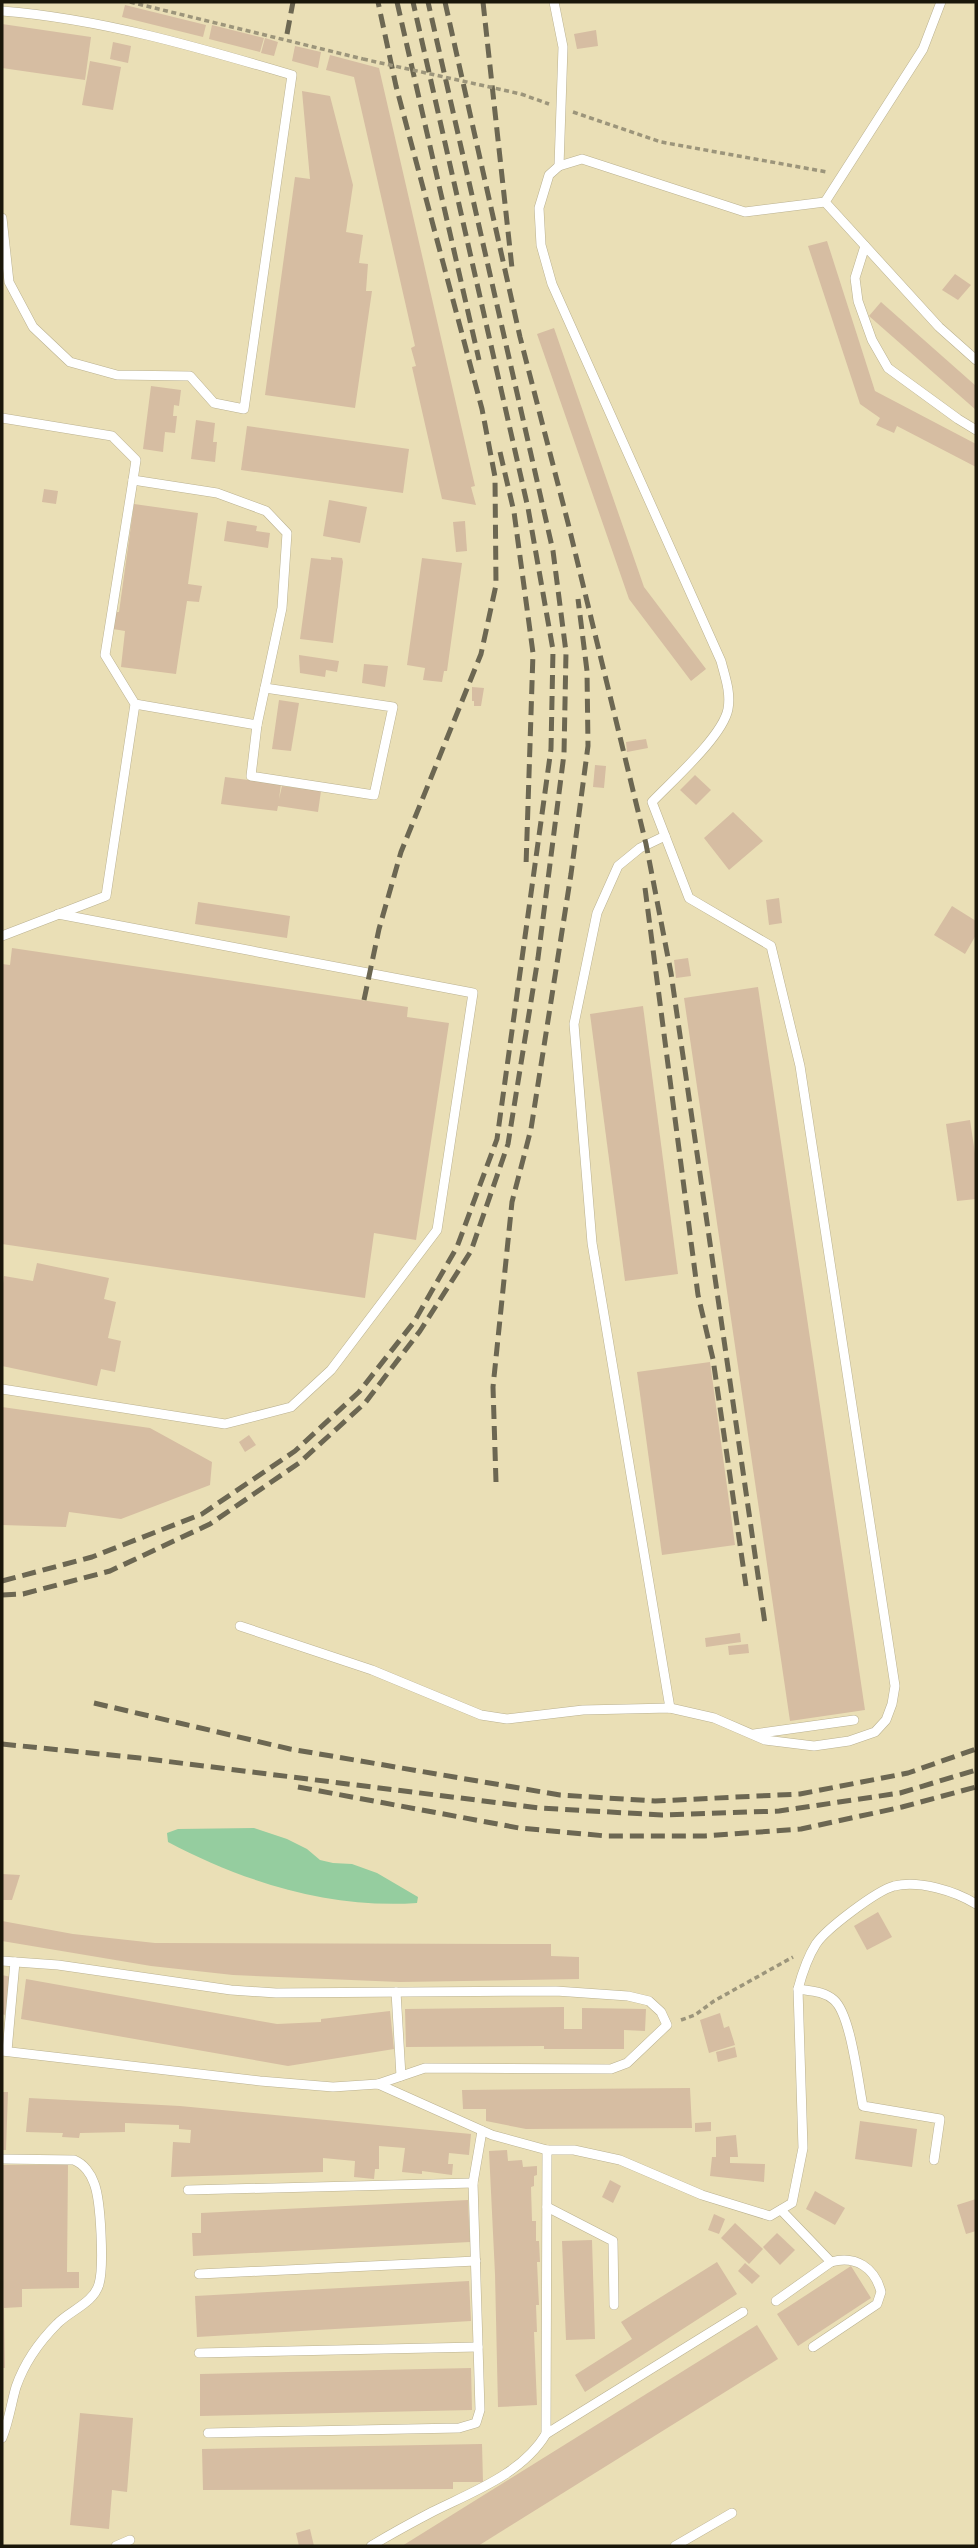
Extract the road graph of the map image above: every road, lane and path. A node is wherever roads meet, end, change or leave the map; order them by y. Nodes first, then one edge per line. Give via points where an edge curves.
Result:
1 (130, 2) edge
2 (554, 2) edge
3 (941, 2) edge
4 (2, 12) edge
5 (559, 107) dead end
6 (572, 112) dead end
7 (559, 166) junction
8 (842, 174) junction
9 (825, 202) junction
10 (2, 218) edge
11 (865, 246) junction
12 (976, 359) edge
13 (2, 418) edge
14 (976, 430) edge
15 (133, 480) junction
16 (265, 688) junction
17 (135, 704) junction
18 (257, 725) junction
19 (665, 836) junction
20 (58, 914) junction
21 (2, 936) edge
22 (2, 1389) edge
23 (240, 1626) dead end
24 (670, 1708) junction
25 (855, 1720) dead end
26 (753, 1735) junction
27 (976, 1905) edge
28 (816, 1945) junction
29 (2, 1961) edge
30 (15, 1962) junction
31 (797, 1989) junction
32 (396, 1992) junction
33 (667, 2025) junction
34 (5, 2051) edge
35 (401, 2076) junction
36 (378, 2084) junction
37 (482, 2131) junction
38 (547, 2150) junction
39 (2, 2159) edge
40 (934, 2160) dead end
41 (473, 2183) junction
42 (188, 2190) dead end
43 (547, 2207) junction
44 (781, 2210) junction
45 (476, 2261) junction
46 (831, 2262) junction
47 (199, 2274) dead end
48 (776, 2301) dead end
49 (614, 2305) dead end
50 (743, 2312) dead end
51 (478, 2347) junction
52 (813, 2347) dead end
53 (199, 2353) dead end
54 (208, 2433) dead end
55 (547, 2434) junction
56 (2, 2438) edge
57 (732, 2514) dead end
58 (130, 2540) dead end
59 (116, 2546) edge
60 (371, 2546) edge
61 (675, 2546) edge

1 - 5 path, bridge via 521,94
2 - 7 lane via 563,47
3 - 8 lane via 923,48
4 - 10 lane via 54,15 171,39 292,75 244,408 214,403 190,376 117,375 70,362 33,327 9,282
6 - 8 path via 661,142
7 - 9 lane via 582,159 746,212
7 - 19 lane via 549,175 539,208 541,245 552,284 721,661 729,691 728,710 716,734 652,802
8 - 9 lane
9 - 11 lane
11 - 12 lane via 939,327
11 - 14 lane via 855,278 858,301 888,368
13 - 15 lane via 111,436 136,460
15 - 16 lane via 217,493 266,511 287,533 282,608
15 - 17 lane via 105,655
16 - 18 lane
16 - 18 lane via 393,707 374,795 251,776
17 - 18 lane
17 - 20 lane via 106,895
19 - 24 lane via 618,866 597,913 574,1024 592,1243
19 - 26 lane via 689,898 771,946 800,1066 895,1686 886,1720 874,1732 849,1741 814,1746
20 - 21 lane
20 - 22 lane via 473,993 437,1230 331,1370 291,1407 225,1424
23 - 24 lane via 372,1670 481,1715 507,1719 583,1710
24 - 26 lane via 714,1718
25 - 26 lane
27 - 28 lane via 962,1895 914,1884 892,1886 870,1898
28 - 31 lane
28 - 33 path via 695,2015
29 - 30 lane
30 - 32 lane via 231,1990
30 - 34 lane
31 - 40 lane via 820,1992 834,2000 845,2016 863,2106 940,2119
31 - 44 lane via 803,2148 792,2203
32 - 33 lane via 556,1991 628,1996 649,2001
32 - 35 lane
33 - 35 lane via 627,2063 611,2069 425,2068
34 - 36 lane via 260,2081 333,2087
35 - 36 lane
36 - 37 lane
37 - 38 lane
37 - 41 lane
38 - 43 lane
38 - 44 lane via 575,2150 620,2160 702,2195 770,2216
39 - 56 lane via 74,2160 89,2172 96,2186 101,2273 99,2287 89,2299 58,2323 30,2358 17,2383
41 - 42 lane
41 - 45 lane
43 - 49 lane via 613,2241
43 - 55 lane
44 - 46 lane
45 - 47 lane
45 - 51 lane
46 - 48 lane
46 - 52 lane via 842,2259 862,2264 873,2271 881,2292 877,2304
50 - 55 lane
51 - 53 lane
51 - 54 lane via 480,2410 475,2423 459,2428
55 - 60 lane via 537,2449 491,2484
57 - 61 lane
58 - 59 lane

